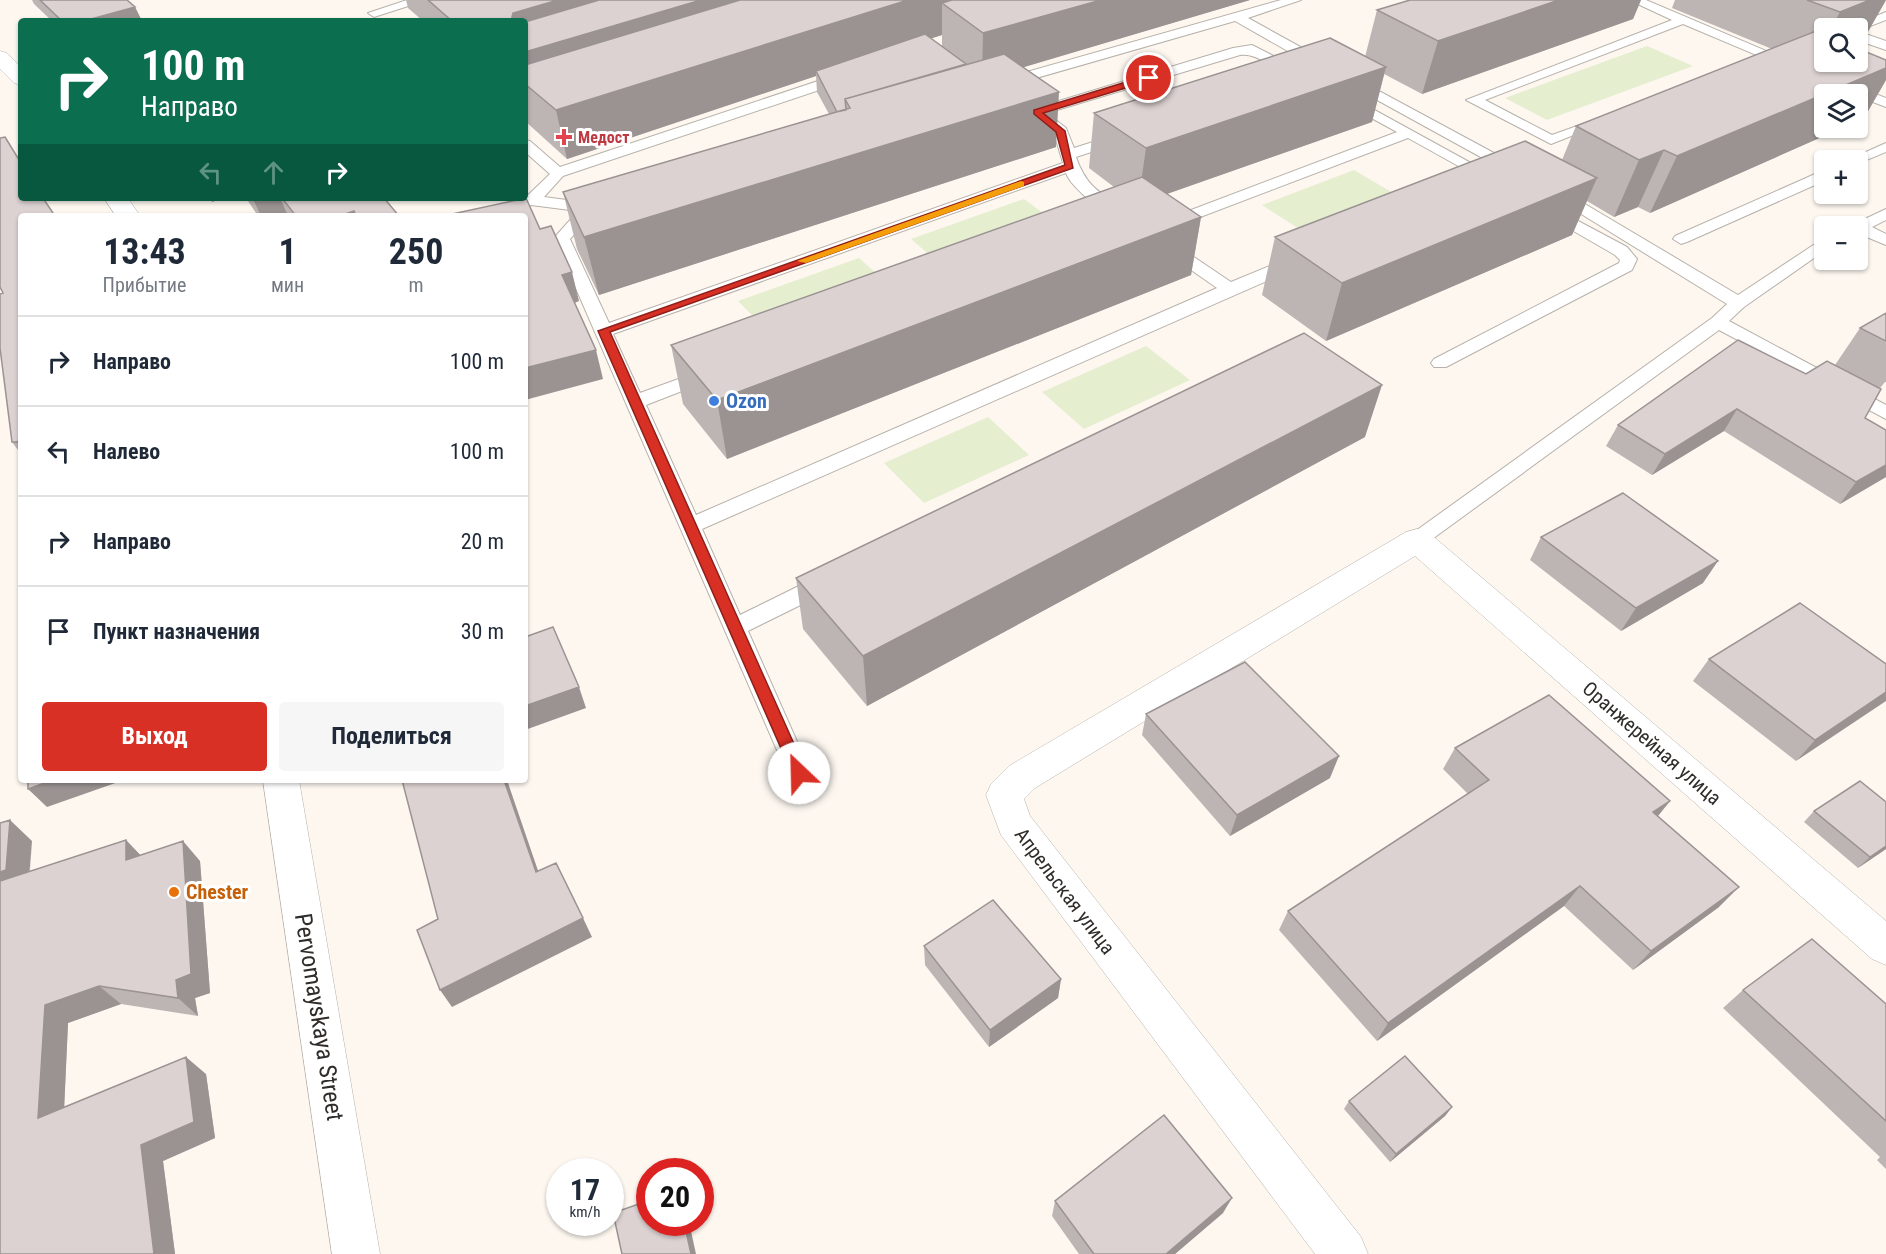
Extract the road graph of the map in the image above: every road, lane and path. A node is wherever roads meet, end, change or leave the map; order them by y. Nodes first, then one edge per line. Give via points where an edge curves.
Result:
1 (421, 0) edge
2 (1295, 0) edge
3 (1635, 0) edge
4 (374, 14) edge
5 (1886, 16) edge
6 (1239, 18) junction
7 (1683, 20) junction
8 (1868, 23) edge
9 (1868, 39) edge
10 (1886, 46) edge
11 (1769, 55) junction
12 (0, 57) edge
13 (1747, 64) edge
14 (1801, 68) edge
15 (862, 71) edge
16 (18, 76) edge
17 (1833, 81) edge
18 (1286, 84) edge
19 (989, 85) edge
20 (1338, 94) edge
21 (1017, 102) edge
22 (1886, 103) edge
23 (1037, 112) junction
24 (1616, 115) edge
25 (1409, 133) junction
26 (1133, 134) edge
27 (528, 147) edge
28 (1886, 147) edge
29 (1868, 155) edge
30 (1069, 160) junction
31 (558, 173) junction
32 (1527, 177) edge
33 (1814, 179) edge
34 (1548, 188) edge
35 (1472, 189) edge
36 (530, 200) joint
37 (528, 201) edge
38 (1533, 202) edge
39 (498, 213) edge
40 (1886, 214) edge
41 (603, 221) edge
42 (1868, 222) edge
43 (1103, 226) edge
44 (568, 231) junction
45 (1868, 232) edge
46 (1681, 239) dead end
47 (1886, 240) edge
48 (1814, 250) edge
49 (1307, 257) edge
50 (1230, 289) junction
51 (1738, 303) junction
52 (1718, 322) junction
53 (604, 331) junction
54 (1440, 363) dead end
55 (724, 368) edge
56 (635, 402) junction
57 (1886, 413) edge
58 (690, 526) junction
59 (1418, 540) junction
60 (842, 575) edge
61 (735, 627) junction
62 (799, 773) dead end
63 (281, 783) edge
64 (1886, 946) edge
65 (356, 1254) edge
66 (1344, 1254) edge

1 - 4 lane
2 - 6 lane
3 - 7 lane
5 - 8 lane
6 - 19 lane
6 - 32 lane
7 - 11 lane
7 - 24 lane via 1473,100 1551,140
9 - 10 lane
11 - 13 lane
11 - 14 lane
12 - 16 street
15 - 31 lane
17 - 22 lane
18 - 23 lane via 1307,77 1252,49
20 - 25 lane
21 - 23 lane
23 - 30 lane via 1060,131
25 - 35 lane via 1498,183
25 - 50 lane via 1157,233
26 - 30 lane
27 - 31 lane
28 - 29 lane
30 - 43 lane via 1074,177 1085,189 1129,220
30 - 53 lane
31 - 36 lane via 549,188
33 - 46 lane
34 - 51 lane
36 - 44 lane via 590,208
37 - 39 lane
38 - 54 lane via 1621,251 1629,260 1626,267
40 - 42 lane
41 - 44 lane
44 - 53 lane via 562,238
45 - 47 lane
48 - 51 lane
49 - 50 lane
50 - 58 lane
51 - 52 lane
52 - 57 lane
52 - 59 lane
53 - 56 lane
55 - 56 lane
56 - 58 lane
58 - 61 lane
59 - 64 street, Оранжерейная улица
59 - 66 street, Апрельская улица via 1022,777 1004,795 1014,824
60 - 61 lane
61 - 62 lane
63 - 65 street, Pervomayskaya Street

